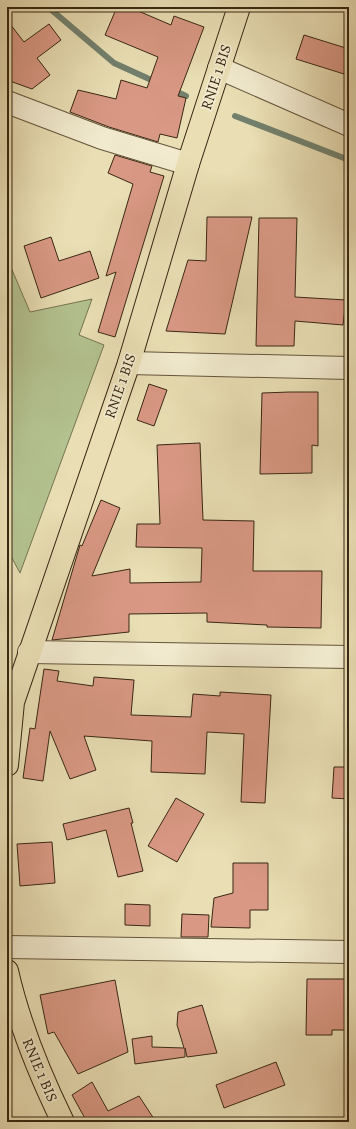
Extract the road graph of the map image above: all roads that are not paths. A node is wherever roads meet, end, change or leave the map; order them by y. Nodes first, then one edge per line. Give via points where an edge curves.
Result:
1 (239, 7) edge
2 (219, 68) junction
3 (7, 102) edge
4 (349, 126) edge
5 (188, 164) junction
6 (129, 363) junction
7 (349, 368) edge
8 (29, 652) junction
9 (349, 657) edge
10 (10, 708) edge
11 (7, 765) edge
12 (7, 947) edge
13 (349, 952) edge
14 (7, 970) edge
15 (63, 1122) edge

1 - 2 main road, RNIE 1 BIS
2 - 4 street
2 - 5 main road, RNIE 1 BIS
3 - 5 street via 102,138
5 - 6 main road, RNIE 1 BIS
6 - 7 street
6 - 8 main road, RNIE 1 BIS
8 - 9 street
8 - 10 main road, RNIE 1 BIS
10 - 11 main road, RNIE 1 BIS
12 - 13 street
14 - 15 main road, RNIE 1 BIS via 16,1010 30,1050

